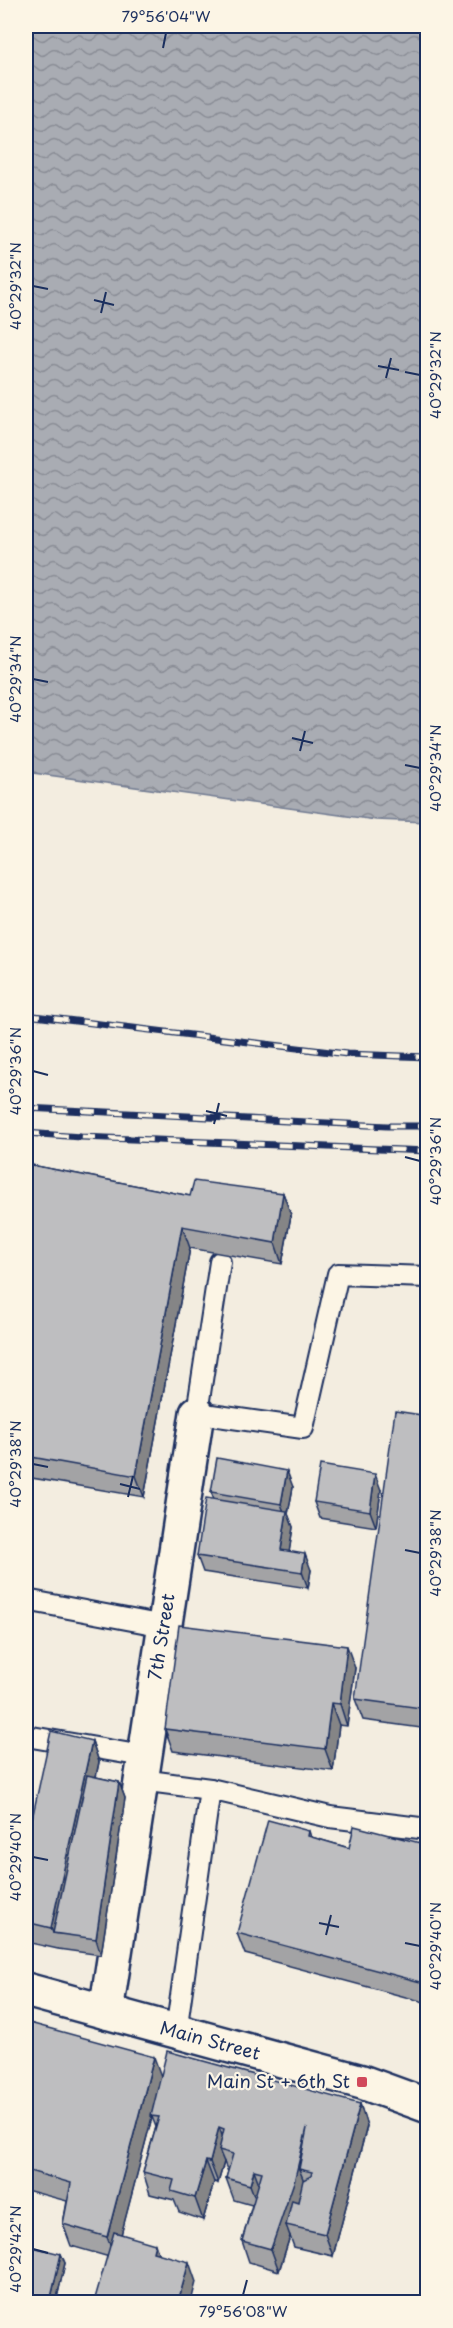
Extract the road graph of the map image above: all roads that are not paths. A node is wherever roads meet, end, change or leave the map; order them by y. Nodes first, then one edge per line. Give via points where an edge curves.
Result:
1 (220, 1262) dead end
2 (428, 1277) edge
3 (197, 1413) junction
4 (26, 1600) edge
5 (164, 1626) junction
6 (26, 1736) edge
7 (142, 1768) junction
8 (210, 1789) junction
9 (428, 1829) edge
10 (26, 1990) edge
11 (106, 2012) junction
12 (176, 2032) junction
13 (428, 2106) edge

1 - 3 lane, 7th Street
2 - 3 lane via 338,1274 303,1428
3 - 5 street, 7th Street
4 - 5 lane
5 - 7 street, 7th Street
6 - 7 lane
7 - 8 lane
7 - 11 street, 7th Street
8 - 9 lane via 330,1817
8 - 12 lane
10 - 11 street, Main Street
11 - 12 street, Main Street
12 - 13 street, Main Street via 362,2082

